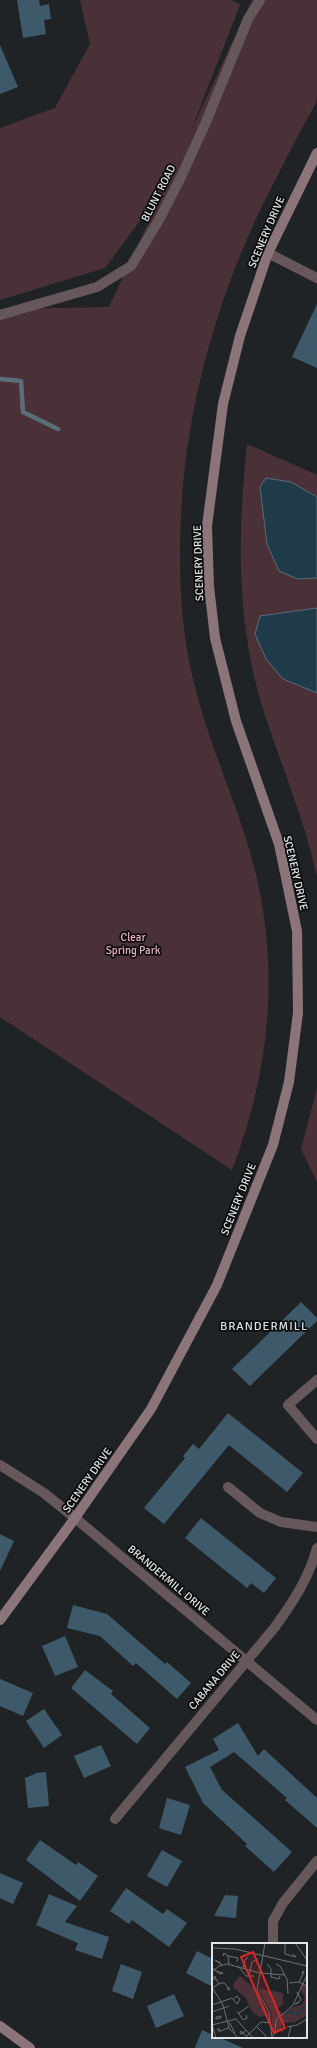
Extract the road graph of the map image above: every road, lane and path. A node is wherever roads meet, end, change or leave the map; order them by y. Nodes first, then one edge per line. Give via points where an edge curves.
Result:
1 (260, 0) edge
2 (317, 153) edge
3 (268, 253) junction
4 (317, 278) edge
5 (0, 315) edge
6 (317, 1380) edge
7 (317, 1439) edge
8 (0, 1465) edge
9 (228, 1487) dead end
10 (76, 1518) junction
11 (317, 1526) edge
12 (317, 1548) edge
13 (0, 1620) edge
14 (247, 1660) junction
15 (317, 1720) edge
16 (115, 1819) dead end
17 (317, 1861) edge
18 (273, 1943) edge
19 (0, 2026) edge
20 (30, 2048) edge

1 - 5 street, BLUNT ROAD via 248,19 181,177 131,266 97,287
2 - 3 street, SCENERY DRIVE
3 - 4 street
3 - 10 street, SCENERY DRIVE via 240,336 223,404 207,526 208,571 215,638 234,714 278,844 297,931 298,1013 289,1082 273,1145 217,1285 151,1409
6 - 7 street via 288,1405
8 - 10 street, BRANDERMILL DRIVE via 44,1493
9 - 11 street via 260,1513 281,1522
10 - 13 street, SCENERY DRIVE
10 - 14 street, BRANDERMILL DRIVE
12 - 14 street, CABANA DRIVE via 312,1567 294,1600
14 - 15 street, BRANDERMILL DRIVE
14 - 16 street, CABANA DRIVE
17 - 18 street via 283,1903 274,1920
19 - 20 street

